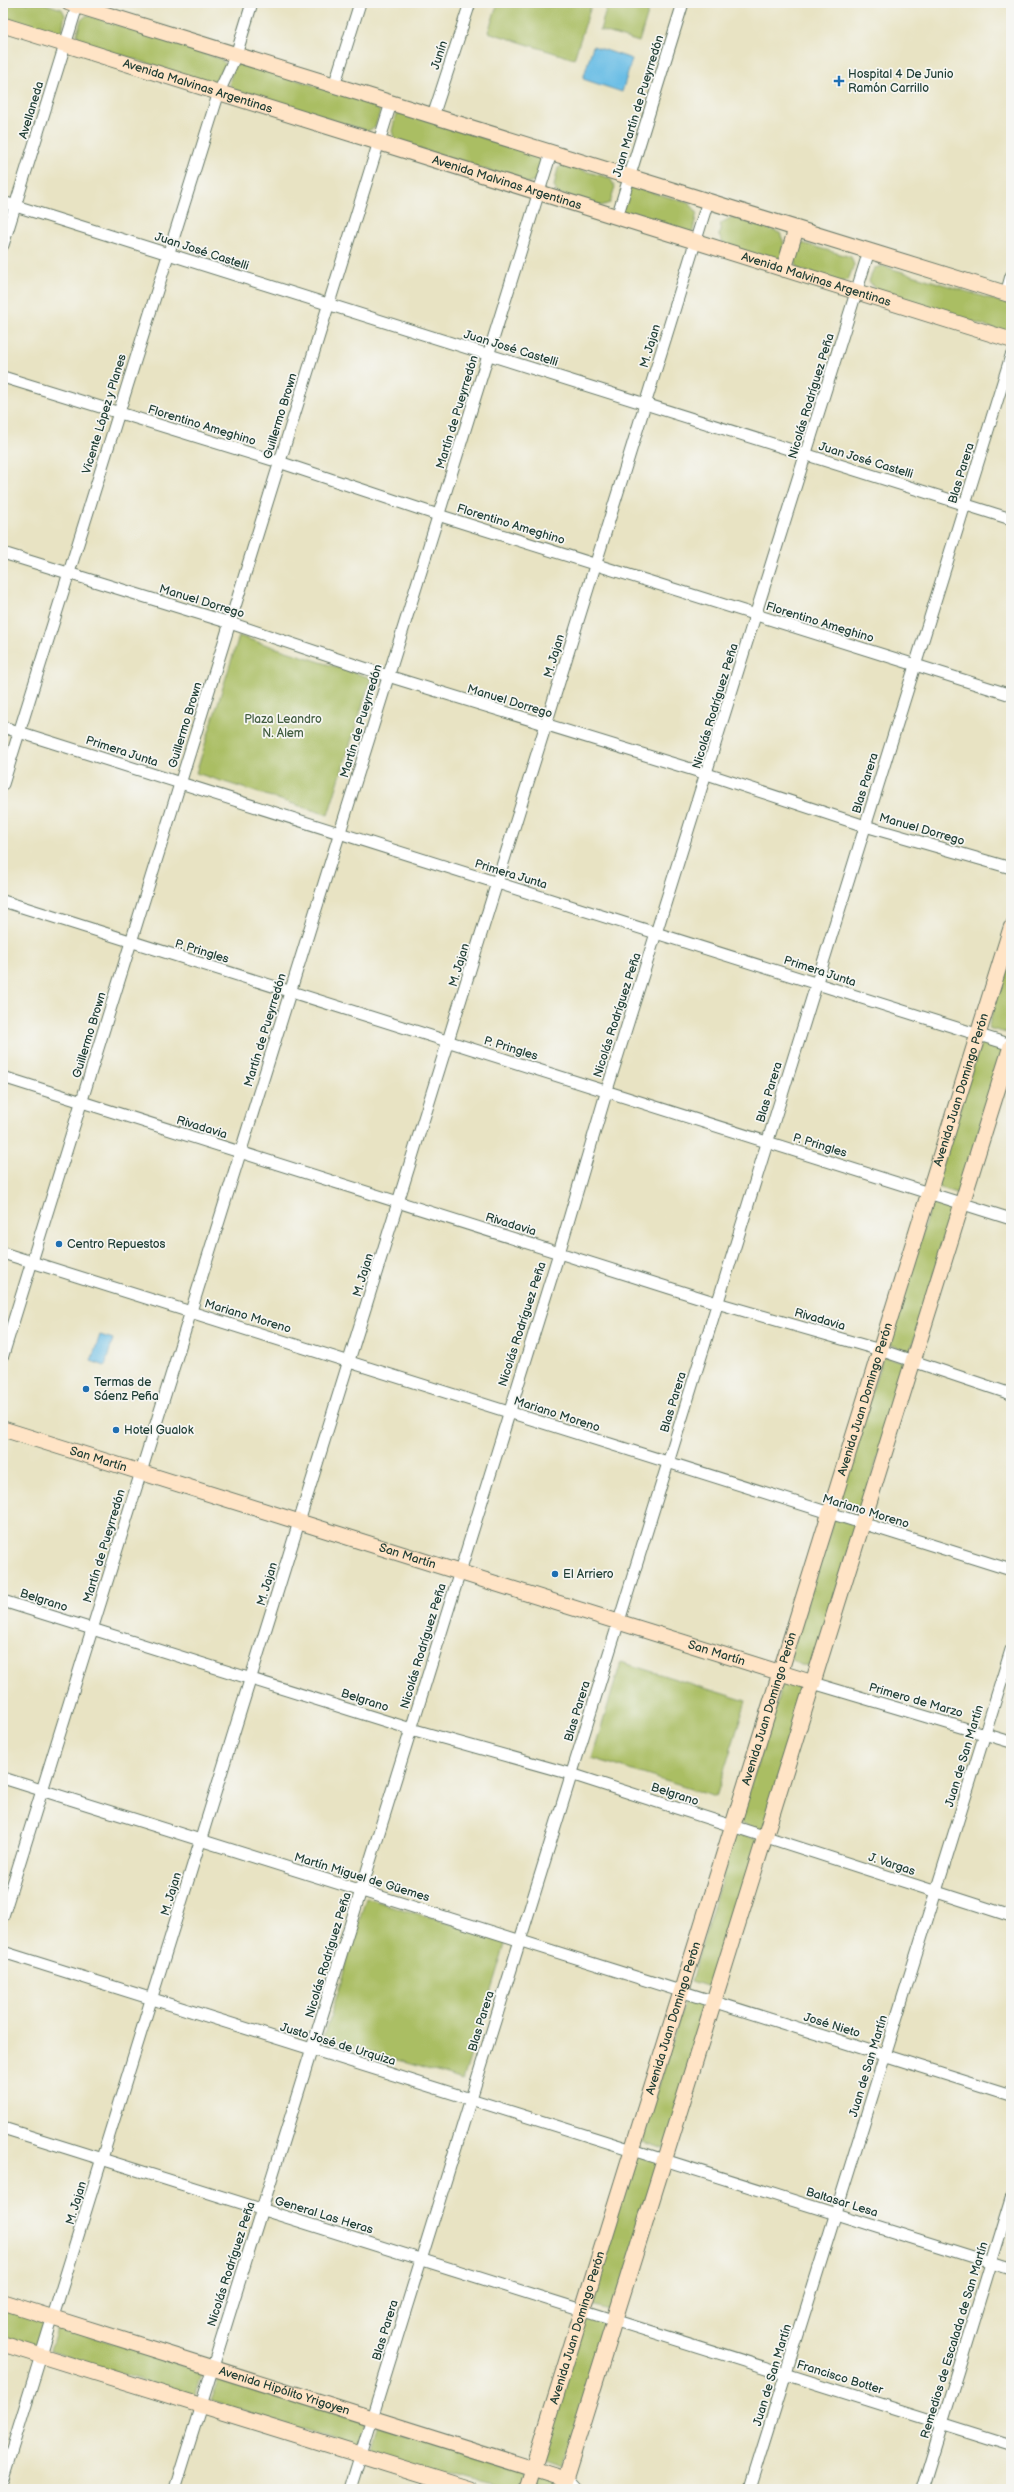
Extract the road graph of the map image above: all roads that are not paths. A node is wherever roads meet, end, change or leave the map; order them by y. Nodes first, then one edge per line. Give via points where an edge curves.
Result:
1 (252, 3) edge
2 (360, 3) edge
3 (470, 3) edge
4 (683, 3) edge
5 (75, 4) edge
6 (3, 25) edge
7 (65, 44) junction
8 (236, 55) junction
9 (334, 86) junction
10 (219, 92) junction
11 (391, 103) junction
12 (434, 116) junction
13 (379, 142) junction
14 (551, 153) junction
15 (629, 177) junction
16 (539, 192) junction
17 (708, 201) junction
18 (3, 202) edge
19 (15, 206) junction
20 (617, 217) junction
21 (796, 228) junction
22 (696, 242) junction
23 (3, 245) edge
24 (870, 251) junction
25 (168, 254) junction
26 (784, 269) junction
27 (1011, 276) edge
28 (857, 292) junction
29 (1008, 294) edge
30 (329, 305) junction
31 (1011, 340) edge
32 (488, 355) junction
33 (1011, 356) edge
34 (3, 377) edge
35 (646, 404) junction
36 (118, 412) junction
37 (806, 455) junction
38 (280, 462) junction
39 (965, 505) junction
40 (438, 515) junction
41 (1011, 519) edge
42 (3, 553) edge
43 (596, 565) junction
44 (69, 573) junction
45 (757, 615) junction
46 (230, 623) junction
47 (915, 665) junction
48 (388, 676) junction
49 (1011, 695) edge
50 (546, 726) junction
51 (3, 727) edge
52 (18, 732) junction
53 (707, 774) junction
54 (3, 784) edge
55 (180, 784) junction
56 (865, 826) junction
57 (339, 834) junction
58 (1011, 868) edge
59 (498, 884) junction
60 (3, 901) edge
61 (1011, 928) edge
62 (657, 932) junction
63 (131, 942) junction
64 (816, 984) junction
65 (290, 992) junction
66 (979, 1035) junction
67 (448, 1042) junction
68 (1011, 1045) edge
69 (3, 1078) edge
70 (607, 1090) junction
71 (81, 1103) junction
72 (767, 1142) junction
73 (240, 1153) junction
74 (930, 1194) junction
75 (399, 1203) junction
76 (962, 1204) junction
77 (1011, 1219) edge
78 (3, 1253) edge
79 (559, 1253) junction
80 (32, 1262) junction
81 (717, 1303) junction
82 (191, 1312) junction
83 (880, 1350) junction
84 (3, 1355) edge
85 (913, 1361) junction
86 (350, 1362) junction
87 (1011, 1394) edge
88 (508, 1412) junction
89 (3, 1429) edge
90 (668, 1462) junction
91 (141, 1472) junction
92 (830, 1513) junction
93 (300, 1522) junction
94 (862, 1524) junction
95 (1011, 1570) edge
96 (460, 1572) junction
97 (3, 1600) edge
98 (618, 1622) junction
99 (92, 1629) junction
100 (1011, 1650) edge
101 (780, 1673) junction
102 (252, 1677) junction
103 (813, 1683) junction
104 (411, 1729) junction
105 (985, 1734) junction
106 (1011, 1742) edge
107 (571, 1774) junction
108 (3, 1778) edge
109 (42, 1790) junction
110 (732, 1826) junction
111 (765, 1837) junction
112 (202, 1840) junction
113 (361, 1890) junction
114 (936, 1892) junction
115 (3, 1916) edge
116 (1011, 1916) edge
117 (520, 1940) junction
118 (3, 1952) edge
119 (682, 1991) junction
120 (152, 1999) junction
121 (714, 2001) junction
122 (312, 2049) junction
123 (885, 2055) junction
124 (1011, 2095) edge
125 (471, 2099) junction
126 (3, 2128) edge
127 (632, 2150) junction
128 (103, 2159) junction
129 (664, 2160) junction
130 (1011, 2198) edge
131 (262, 2209) junction
132 (836, 2214) junction
133 (421, 2259) junction
134 (990, 2263) junction
135 (1011, 2269) edge
136 (3, 2302) edge
137 (583, 2310) junction
138 (54, 2317) junction
139 (615, 2320) junction
140 (3, 2344) edge
141 (42, 2356) junction
142 (212, 2367) junction
143 (786, 2374) junction
144 (201, 2406) junction
145 (372, 2417) junction
146 (943, 2423) junction
147 (1011, 2445) edge
148 (360, 2456) junction
149 (533, 2468) junction
150 (3, 2478) edge
151 (567, 2486) edge
152 (175, 2489) edge
153 (350, 2489) edge
154 (470, 2489) edge
155 (527, 2489) edge
156 (750, 2489) edge
157 (922, 2489) edge

1 - 8 street, Vicente López y Planes
2 - 9 street
3 - 12 street, Junín
4 - 15 street, Juan Martín de Pueyrredón
5 - 7 street, Avellaneda
5 - 8 main road
6 - 7 main road, Avenida Malvinas Argentinas
7 - 10 main road, Avenida Malvinas Argentinas
7 - 19 street, Avellaneda
8 - 9 main road
8 - 10 street, Vicente López y Planes
9 - 11 main road
10 - 13 main road, Avenida Malvinas Argentinas
10 - 25 street, Vicente López y Planes
11 - 12 main road
11 - 13 street, Guillermo Brown
12 - 14 main road
13 - 16 main road, Avenida Malvinas Argentinas
13 - 30 street, Guillermo Brown
14 - 15 main road
14 - 16 street, Martín de Pueyrredón
15 - 17 main road
15 - 20 street, Juan Martín de Pueyrredón
16 - 20 main road, Avenida Malvinas Argentinas
16 - 32 street, Martín de Pueyrredón
17 - 21 main road
17 - 22 street, M. Jajan
18 - 19 street, Juan José Castelli
19 - 23 street, Avellaneda
19 - 25 street, Juan José Castelli
20 - 22 main road, Avenida Malvinas Argentinas
21 - 24 main road
21 - 26 main road
22 - 26 main road, Avenida Malvinas Argentinas
22 - 35 street, M. Jajan
24 - 28 street, Nicolás Rodríguez Peña
24 - 29 main road
25 - 30 street, Juan José Castelli
25 - 36 street, Vicente López y Planes
26 - 28 main road, Avenida Malvinas Argentinas
27 - 29 street
28 - 31 main road, Avenida Malvinas Argentinas
28 - 37 street, Nicolás Rodríguez Peña
30 - 32 street, Juan José Castelli
30 - 38 street, Guillermo Brown
32 - 35 street, Juan José Castelli
32 - 40 street, Martín de Pueyrredón
33 - 39 street, Blas Parera
34 - 36 street, Florentino Ameghino
35 - 37 street, Juan José Castelli
35 - 43 street, M. Jajan
36 - 38 street, Florentino Ameghino
36 - 44 street, Vicente López y Planes
37 - 39 street, Juan José Castelli
37 - 45 street, Nicolás Rodríguez Peña
38 - 40 street, Florentino Ameghino
38 - 46 street, Guillermo Brown
39 - 41 street, Juan José Castelli
39 - 47 street, Blas Parera
40 - 43 street, Florentino Ameghino
40 - 48 street, Martín de Pueyrredón
42 - 44 street, Manuel Dorrego
43 - 45 street, Florentino Ameghino
43 - 50 street, M. Jajan
44 - 46 street, Manuel Dorrego
44 - 52 street, Vicente López y Planes
45 - 47 street, Florentino Ameghino
45 - 53 street, Nicolás Rodríguez Peña
46 - 48 street, Manuel Dorrego
46 - 55 street, Guillermo Brown
47 - 49 street, Florentino Ameghino
47 - 56 street, Blas Parera
48 - 50 street, Manuel Dorrego
48 - 57 street, Martín de Pueyrredón
50 - 53 street, Manuel Dorrego
50 - 59 street, M. Jajan
51 - 52 street, Primera Junta
52 - 54 street, Vicente López y Planes
52 - 55 street, Primera Junta
53 - 56 street, Manuel Dorrego
53 - 62 street, Nicolás Rodríguez Peña
55 - 57 street, Primera Junta
55 - 63 street, Guillermo Brown
56 - 58 street, Manuel Dorrego
56 - 64 street, Blas Parera
57 - 59 street, Primera Junta
57 - 65 street, Martín de Pueyrredón
59 - 62 street, Primera Junta
59 - 67 street, M. Jajan
60 - 63 street, P. Pringles
61 - 66 main road, Avenida Juan Domingo Perón
62 - 64 street, Primera Junta
62 - 70 street, Nicolás Rodríguez Peña
63 - 65 street, P. Pringles
63 - 71 street, Guillermo Brown
64 - 66 street, Primera Junta
64 - 72 street, Blas Parera
65 - 67 street, P. Pringles
65 - 73 street, Martín de Pueyrredón
66 - 68 street, Primera Junta
66 - 74 main road, Avenida Juan Domingo Perón
67 - 70 street, P. Pringles
67 - 75 street, M. Jajan
68 - 76 main road
69 - 71 street, Rivadavia
70 - 72 street, P. Pringles
70 - 79 street, Nicolás Rodríguez Peña
71 - 73 street, Rivadavia
71 - 80 street, Guillermo Brown
72 - 74 street, P. Pringles
72 - 81 street, Blas Parera
73 - 75 street, Rivadavia
73 - 82 street, Martín de Pueyrredón
74 - 76 street, P. Pringles
74 - 83 main road, Avenida Juan Domingo Perón
75 - 79 street, Rivadavia
75 - 86 street, M. Jajan
76 - 77 street, P. Pringles
76 - 85 main road
78 - 80 street, Mariano Moreno
79 - 81 street, Rivadavia
79 - 88 street, Nicolás Rodríguez Peña
80 - 82 street, Mariano Moreno
80 - 84 street, Guillermo Brown
81 - 83 street, Rivadavia
81 - 90 street, Blas Parera
82 - 86 street, Mariano Moreno
82 - 91 street, Martín de Pueyrredón
83 - 85 street, Rivadavia
83 - 92 main road, Avenida Juan Domingo Perón
85 - 87 street, Rivadavia
85 - 94 main road
86 - 88 street, Mariano Moreno
86 - 93 street, M. Jajan
88 - 90 street, Mariano Moreno
88 - 96 street, Nicolás Rodríguez Peña
89 - 91 main road, San Martín
90 - 92 street, Mariano Moreno
90 - 98 street, Blas Parera
91 - 93 main road, San Martín
91 - 99 street, Martín de Pueyrredón
92 - 94 street, Mariano Moreno
92 - 101 main road, Avenida Juan Domingo Perón
93 - 96 main road, San Martín
93 - 102 street, M. Jajan
94 - 95 street, Mariano Moreno
94 - 103 main road
96 - 98 main road, San Martín
96 - 104 street, Nicolás Rodríguez Peña
97 - 99 street, Belgrano
98 - 101 main road, San Martín
98 - 107 street, Blas Parera
99 - 102 street, Belgrano
99 - 109 street, Martín de Pueyrredón
100 - 105 street, Juan de San Martín
101 - 103 main road, San Martín
101 - 110 main road, Avenida Juan Domingo Perón
102 - 104 street, Belgrano
102 - 112 street, M. Jajan
103 - 105 street, Primero de Marzo
103 - 111 main road
104 - 107 street, Belgrano
104 - 113 street, Nicolás Rodríguez Peña
105 - 106 street, Primero de Marzo
105 - 114 street, Juan de San Martín
107 - 110 street, Belgrano
107 - 117 street, Blas Parera
108 - 109 street, Martín Miguel de Güemes
109 - 112 street, Martín Miguel de Güemes
109 - 115 street, Martín de Pueyrredón
110 - 111 street, Belgrano
110 - 119 main road, Avenida Juan Domingo Perón
111 - 114 street, J. Vargas
111 - 121 main road
112 - 113 street, Martín Miguel de Güemes
112 - 120 street, M. Jajan
113 - 117 street, Martín Miguel de Güemes
113 - 122 street, Nicolás Rodríguez Peña
114 - 116 street, J. Vargas
114 - 123 street, Juan de San Martín
117 - 119 street, Martín Miguel de Güemes
117 - 125 street, Blas Parera
118 - 120 street, Justo José de Urquiza
119 - 121 street, Martín Miguel de Güemes
119 - 127 main road, Avenida Juan Domingo Perón
120 - 122 street, Justo José de Urquiza
120 - 128 street, M. Jajan
121 - 123 street, José Nieto
121 - 129 main road
122 - 125 street, Justo José de Urquiza
122 - 131 street, Nicolás Rodríguez Peña
123 - 124 street, José Nieto
123 - 132 street, Juan de San Martín
125 - 127 street, Justo José de Urquiza
125 - 133 street, Blas Parera
126 - 128 street, General Las Heras
127 - 129 street, Justo José de Urquiza
127 - 137 main road, Avenida Juan Domingo Perón
128 - 131 street, General Las Heras
128 - 138 street, M. Jajan
129 - 132 street, Baltasar Lesa
129 - 139 main road
130 - 134 street, Remedios de Escalada de San Martín
131 - 133 street, General Las Heras
131 - 142 street, Nicolás Rodríguez Peña
132 - 134 street, Baltasar Lesa
132 - 143 street, Juan de San Martín
133 - 137 street, General Las Heras
133 - 145 street, Blas Parera
134 - 135 street, Baltasar Lesa
134 - 146 street, Remedios de Escalada de San Martín
136 - 138 main road, Avenida Hipólito Yrigoyen
137 - 139 street, General Las Heras
137 - 149 main road, Avenida Juan Domingo Perón
138 - 141 street, M. Jajan
138 - 142 main road, Avenida Hipólito Yrigoyen
139 - 143 street, Francisco Botter
139 - 151 main road
140 - 141 main road
141 - 144 main road
141 - 150 street, M. Jajan
142 - 144 street, Nicolás Rodríguez Peña
142 - 145 main road, Avenida Hipólito Yrigoyen
143 - 146 street, Francisco Botter
143 - 156 street, Juan de San Martín
144 - 148 main road
144 - 152 street, Nicolás Rodríguez Peña
145 - 148 street, Blas Parera
145 - 149 main road, Avenida Hipólito Yrigoyen
146 - 147 street, Francisco Botter
146 - 157 street, Remedios de Escalada de San Martín
148 - 153 street, Blas Parera
148 - 154 main road
149 - 151 main road, Avenida Hipólito Yrigoyen
149 - 155 main road, Avenida Juan Domingo Perón

